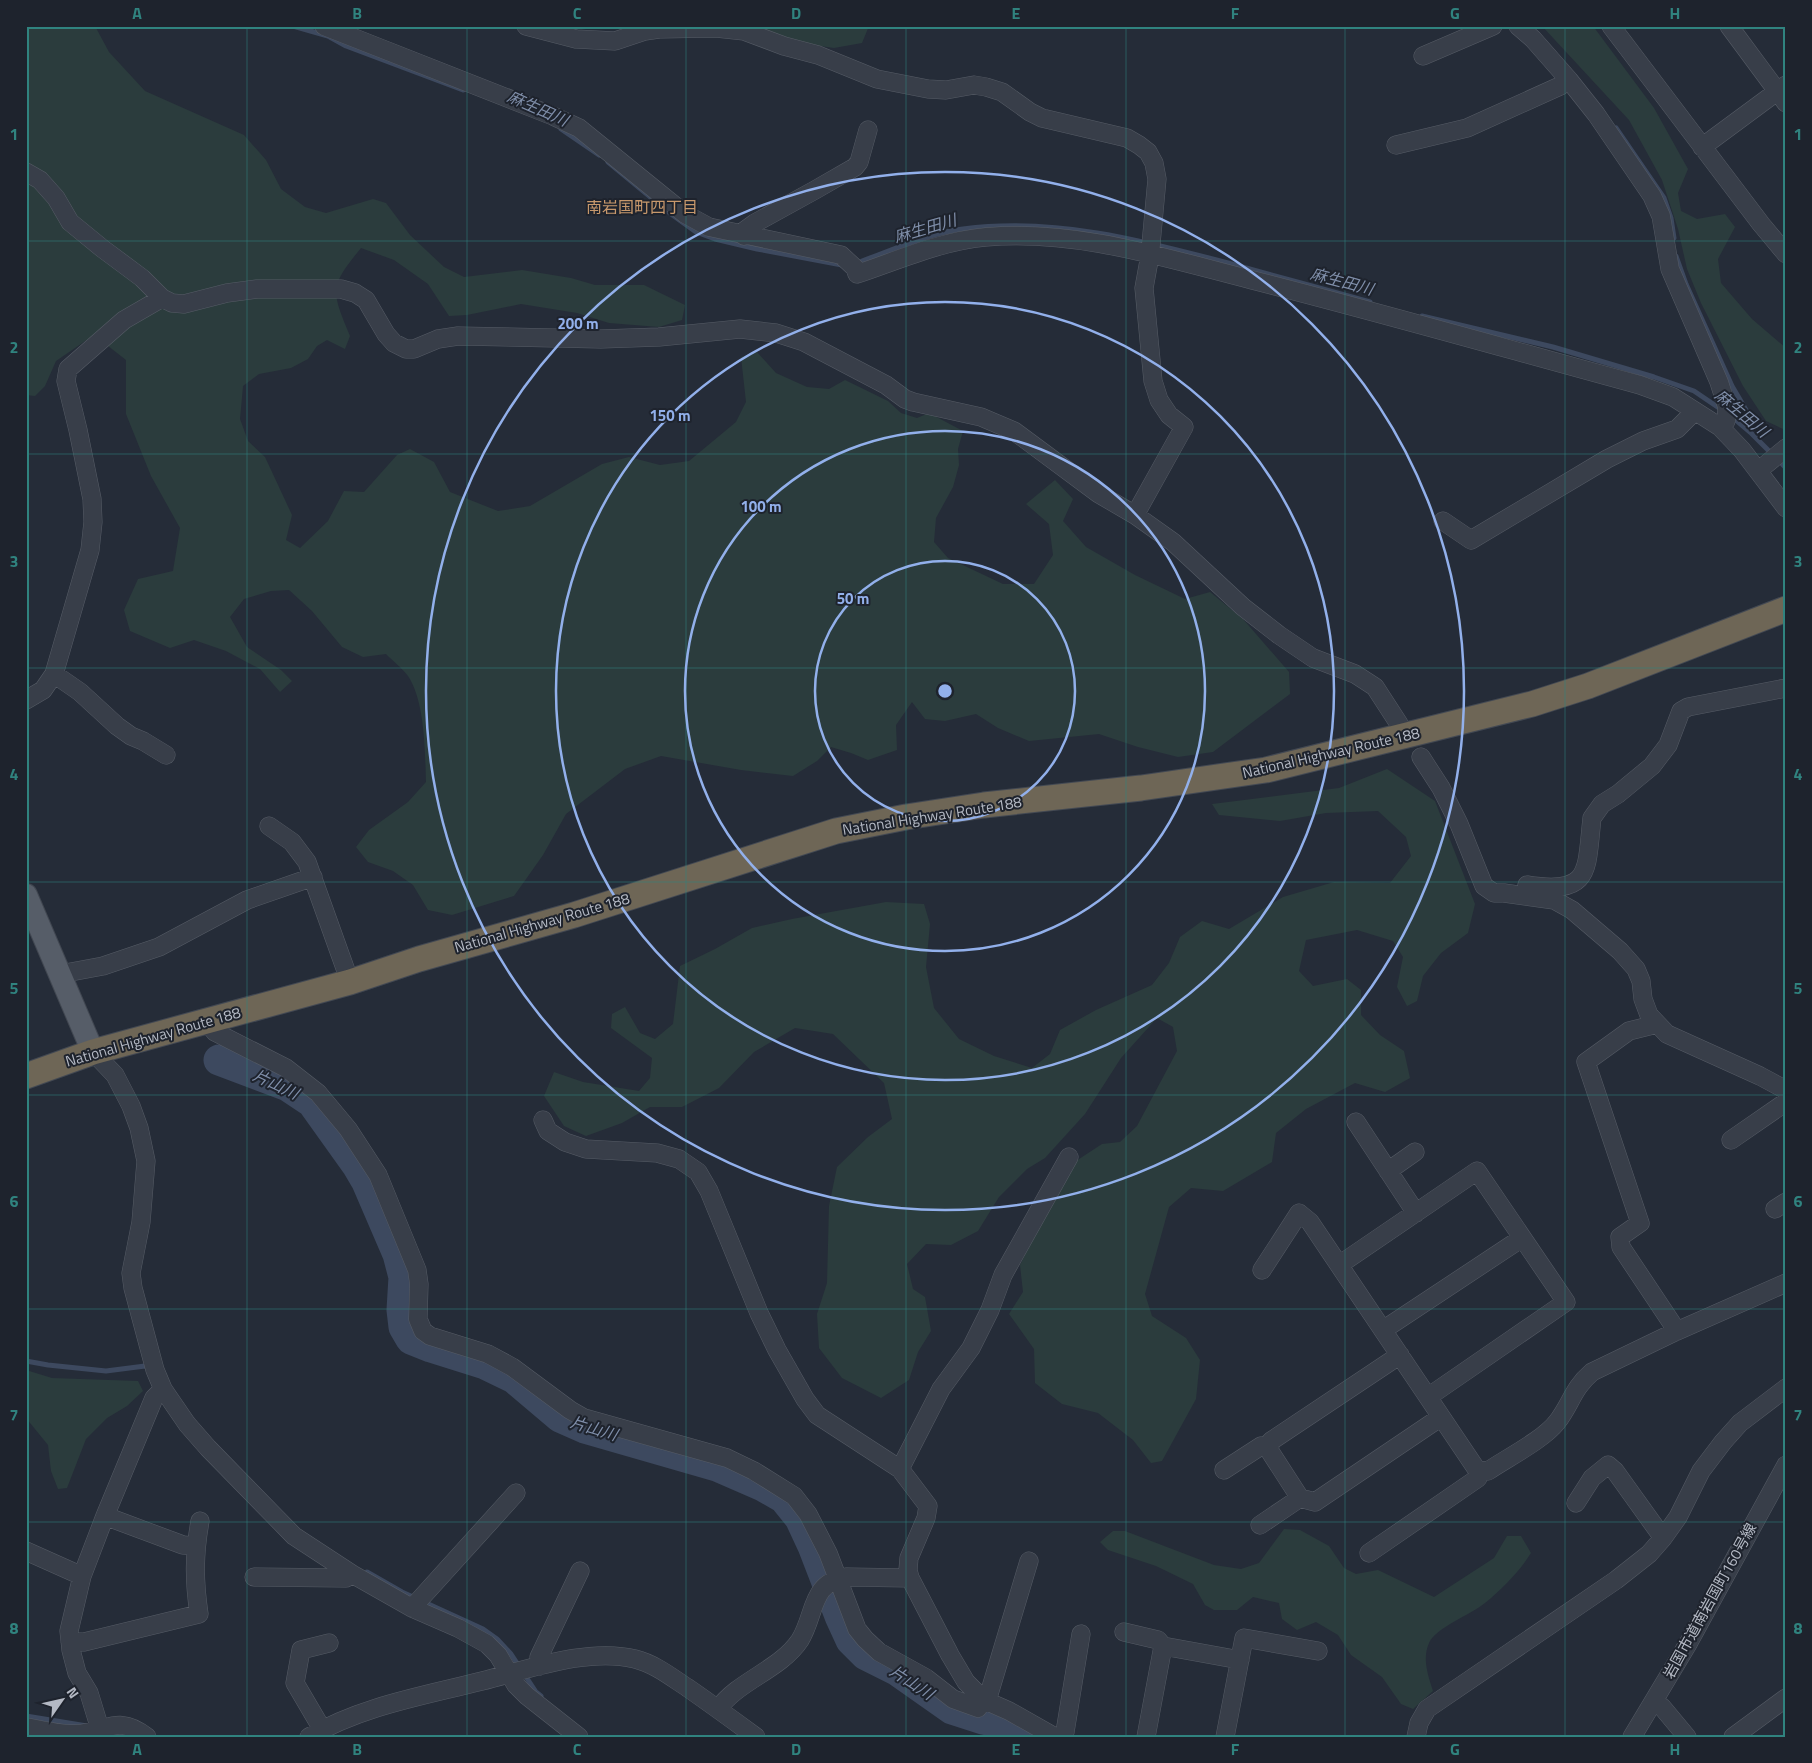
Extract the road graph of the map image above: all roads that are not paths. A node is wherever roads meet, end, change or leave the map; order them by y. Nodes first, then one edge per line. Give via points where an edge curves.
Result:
1 (324, 26) edge
2 (526, 26) edge
3 (1493, 26) edge
4 (1518, 26) edge
5 (1611, 26) edge
6 (1729, 26) edge
7 (1423, 56) dead end
8 (1569, 80) junction
9 (1783, 93) edge
10 (868, 130) dead end
11 (1396, 145) dead end
12 (1702, 147) junction
13 (26, 172) edge
14 (744, 236) junction
15 (1786, 254) edge
16 (1150, 255) junction
17 (162, 298) junction
18 (1695, 411) junction
19 (1720, 427) junction
20 (1786, 448) edge
21 (1758, 472) junction
22 (1786, 508) edge
23 (1135, 515) junction
24 (1443, 521) dead end
25 (1786, 608) edge
26 (54, 674) junction
27 (1786, 688) edge
28 (26, 700) edge
29 (1399, 724) dead end
30 (166, 755) dead end
31 (1421, 757) dead end
32 (269, 826) dead end
33 (1480, 876) junction
34 (312, 877) junction
35 (26, 895) edge
36 (60, 974) junction
37 (350, 982) junction
38 (206, 1021) junction
39 (1656, 1024) junction
40 (93, 1052) junction
41 (26, 1076) edge
42 (1786, 1090) edge
43 (1786, 1102) edge
44 (543, 1120) dead end
45 (1356, 1122) dead end
46 (1731, 1140) dead end
47 (1415, 1152) dead end
48 (1069, 1157) dead end
49 (1388, 1171) junction
50 (1416, 1213) junction
51 (1522, 1238) junction
52 (1339, 1265) junction
53 (1262, 1270) dead end
54 (1786, 1283) edge
55 (1383, 1330) junction
56 (1677, 1331) junction
57 (1400, 1355) junction
58 (163, 1388) junction
59 (1786, 1388) edge
60 (1428, 1397) junction
61 (1441, 1417) junction
62 (1270, 1445) junction
63 (1786, 1465) edge
64 (900, 1470) junction
65 (1224, 1470) dead end
66 (1480, 1471) junction
67 (516, 1493) dead end
68 (1300, 1498) junction
69 (1576, 1503) dead end
70 (105, 1516) junction
71 (200, 1521) dead end
72 (1260, 1525) dead end
73 (1663, 1538) junction
74 (195, 1546) junction
75 (26, 1551) edge
76 (1369, 1553) dead end
77 (1029, 1561) dead end
78 (580, 1572) dead end
79 (352, 1574) junction
80 (82, 1576) junction
81 (254, 1577) dead end
82 (910, 1578) junction
83 (832, 1581) junction
84 (412, 1608) junction
85 (1124, 1632) dead end
86 (1080, 1634) dead end
87 (70, 1642) junction
88 (329, 1643) dead end
89 (1163, 1646) junction
90 (1318, 1651) dead end
91 (1240, 1660) junction
92 (540, 1666) junction
93 (510, 1674) junction
94 (1786, 1698) edge
95 (984, 1700) junction
96 (1653, 1702) junction
97 (718, 1709) junction
98 (26, 1727) edge
99 (100, 1729) junction
100 (316, 1733) edge
101 (147, 1737) edge
102 (580, 1737) edge
103 (756, 1737) edge
104 (1055, 1737) edge
105 (1062, 1737) edge
106 (1146, 1737) edge
107 (1225, 1737) edge
108 (1416, 1737) edge
109 (1632, 1737) edge
110 (1687, 1737) edge
111 (1733, 1737) edge

1 - 14 street via 579,128 685,214 709,227
2 - 16 street via 576,39 615,41 659,29 744,31 818,55 877,79 928,89 946,90 974,85 1002,92 1042,118 1127,138 1148,152 1157,179
3 - 7 street
4 - 8 street
5 - 12 street
6 - 9 street
8 - 11 street via 1467,128
8 - 19 street via 1652,196 1661,216 1670,268 1728,407 1726,421
9 - 12 street
10 - 14 street via 855,167 755,223 744,231
12 - 15 street
13 - 17 street via 40,180 56,198 70,222 142,278
14 - 16 street via 841,255 857,274 947,244 985,237 1031,236 1085,241
16 - 18 street via 1640,385 1673,397
16 - 23 street via 1144,288 1153,381 1168,415 1184,427
17 - 23 street via 184,304 257,289 341,289 366,300 394,344 406,349 458,336 601,339 740,329 776,333 804,342 886,385 905,399 981,417 1014,431 1099,494
17 - 26 street via 124,320 68,369 66,381 92,499 93,522 90,550
18 - 19 street
18 - 24 street via 1677,429 1607,459 1471,540
19 - 21 street
20 - 21 street
21 - 22 street
23 - 29 street via 1173,542 1243,607 1279,635 1313,658 1355,674 1375,686
25 - 37 highway, National Highway Route 188 via 1597,682 1523,706 1266,770 1142,788 984,805 836,831
26 - 28 street via 43,690
26 - 30 street via 80,692 117,726
27 - 33 street via 1681,711 1668,745 1652,766 1596,811 1592,818 1586,865 1579,880 1566,887 1542,888
31 - 33 street via 1441,788
32 - 34 street via 292,842 307,862
33 - 39 street via 1484,886 1494,893 1554,900 1572,910 1636,969 1641,981 1642,999 1648,1015
34 - 36 street via 247,900 159,948 103,966
34 - 37 street
35 - 36 main road
36 - 40 main road
37 - 38 highway, National Highway Route 188
38 - 40 highway, National Highway Route 188
38 - 83 street via 215,1032 286,1068 318,1093 358,1142 378,1175 417,1270 418,1319 423,1331 488,1354 584,1418 728,1458 754,1471 794,1496 808,1514
39 - 42 street via 1668,1034
39 - 56 street via 1629,1031 1586,1062 1640,1222 1620,1238 1621,1247
40 - 41 highway, National Highway Route 188
40 - 58 street via 115,1075 131,1106 146,1160 141,1222 132,1273 133,1288
43 - 46 street
44 - 64 street via 548,1131 586,1149 657,1153 679,1159 698,1172 760,1314 805,1399 817,1415
45 - 49 street
47 - 49 street
48 - 64 street via 1003,1275 971,1348 941,1389
49 - 50 street
50 - 51 street via 1477,1171
50 - 52 street
51 - 55 street
51 - 60 street via 1566,1302
52 - 53 street via 1310,1222 1299,1214
52 - 55 street
54 - 56 street
55 - 57 street
56 - 66 street via 1592,1372 1582,1381 1557,1422 1545,1434 1488,1472
57 - 60 street
57 - 62 street via 1271,1441
58 - 70 street via 154,1398
58 - 79 street via 187,1424 285,1528
59 - 73 street via 1740,1424 1723,1442
60 - 61 street
61 - 66 street
61 - 68 street via 1315,1502
62 - 65 street via 1260,1446
62 - 68 street via 1269,1450
63 - 96 street, 岩国市道南岩国町160号線
64 - 82 street via 928,1506 909,1558
66 - 76 street via 1478,1478
67 - 84 street
68 - 72 street
69 - 73 street via 1592,1478 1608,1465
70 - 74 street via 183,1545
70 - 80 street
71 - 74 street
73 - 108 street via 1649,1554 1616,1580 1427,1709
74 - 87 street via 194,1582 199,1614 84,1642
75 - 80 street
77 - 95 street
78 - 92 street via 539,1657
79 - 81 street via 346,1578
79 - 84 street
80 - 87 street via 69,1631
82 - 83 street via 847,1577
82 - 95 street via 966,1682
83 - 95 street via 857,1629 879,1652 926,1678 953,1699 978,1708
83 - 97 street via 819,1593 800,1640
84 - 93 street via 487,1644
85 - 89 street via 1158,1640
86 - 105 street
87 - 99 street via 77,1673 89,1693
88 - 100 street via 301,1650 295,1683
89 - 91 street
89 - 106 street
90 - 91 street via 1244,1638
91 - 107 street
92 - 93 street
92 - 97 street via 605,1656 634,1659 653,1666
93 - 100 street via 385,1705
93 - 102 street via 527,1696
94 - 111 street
95 - 104 street
96 - 109 street, 岩国市道南岩国町160号線
96 - 110 street via 1662,1707
97 - 103 street
98 - 99 street via 73,1734
99 - 101 street via 120,1725 139,1730

